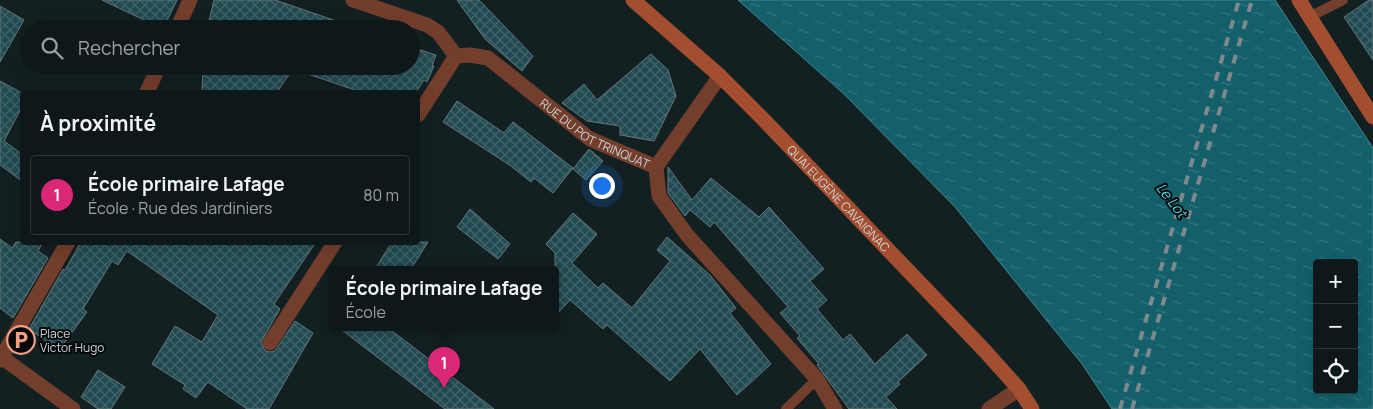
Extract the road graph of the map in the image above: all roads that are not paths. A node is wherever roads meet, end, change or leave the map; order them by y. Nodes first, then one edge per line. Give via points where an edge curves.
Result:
1 (190, 0) edge
2 (353, 0) edge
3 (633, 0) edge
4 (1299, 0) edge
5 (1342, 0) edge
6 (1309, 17) junction
7 (181, 20) edge
8 (412, 20) edge
9 (420, 23) edge
10 (456, 56) junction
11 (155, 75) edge
12 (720, 76) junction
13 (148, 90) edge
14 (420, 112) edge
15 (1373, 117) edge
16 (656, 167) junction
17 (66, 245) edge
18 (333, 245) edge
19 (270, 343) dead end
20 (0, 358) edge
21 (817, 379) junction
22 (1019, 389) junction
23 (73, 409) edge
24 (786, 409) edge
25 (835, 409) edge
26 (989, 409) edge
27 (1032, 409) edge

1 - 7 street
2 - 8 street
3 - 12 street, QUAI EUGÈNE CAVAIGNAC
4 - 6 street
5 - 6 lane
6 - 15 street
9 - 10 street via 438,32
10 - 14 street
10 - 16 street, RUE DU POT TRINQUAT via 488,58 590,139
11 - 13 street
12 - 16 street
12 - 22 street, QUAI EUGÈNE CAVAIGNAC
16 - 21 street, RUE DU POT TRINQUAT via 660,196 687,235
17 - 20 street
18 - 19 street
20 - 23 street
21 - 24 lane
21 - 25 street, RUE DU POT TRINQUAT
22 - 26 street
22 - 27 street, QUAI EUGÈNE CAVAIGNAC

